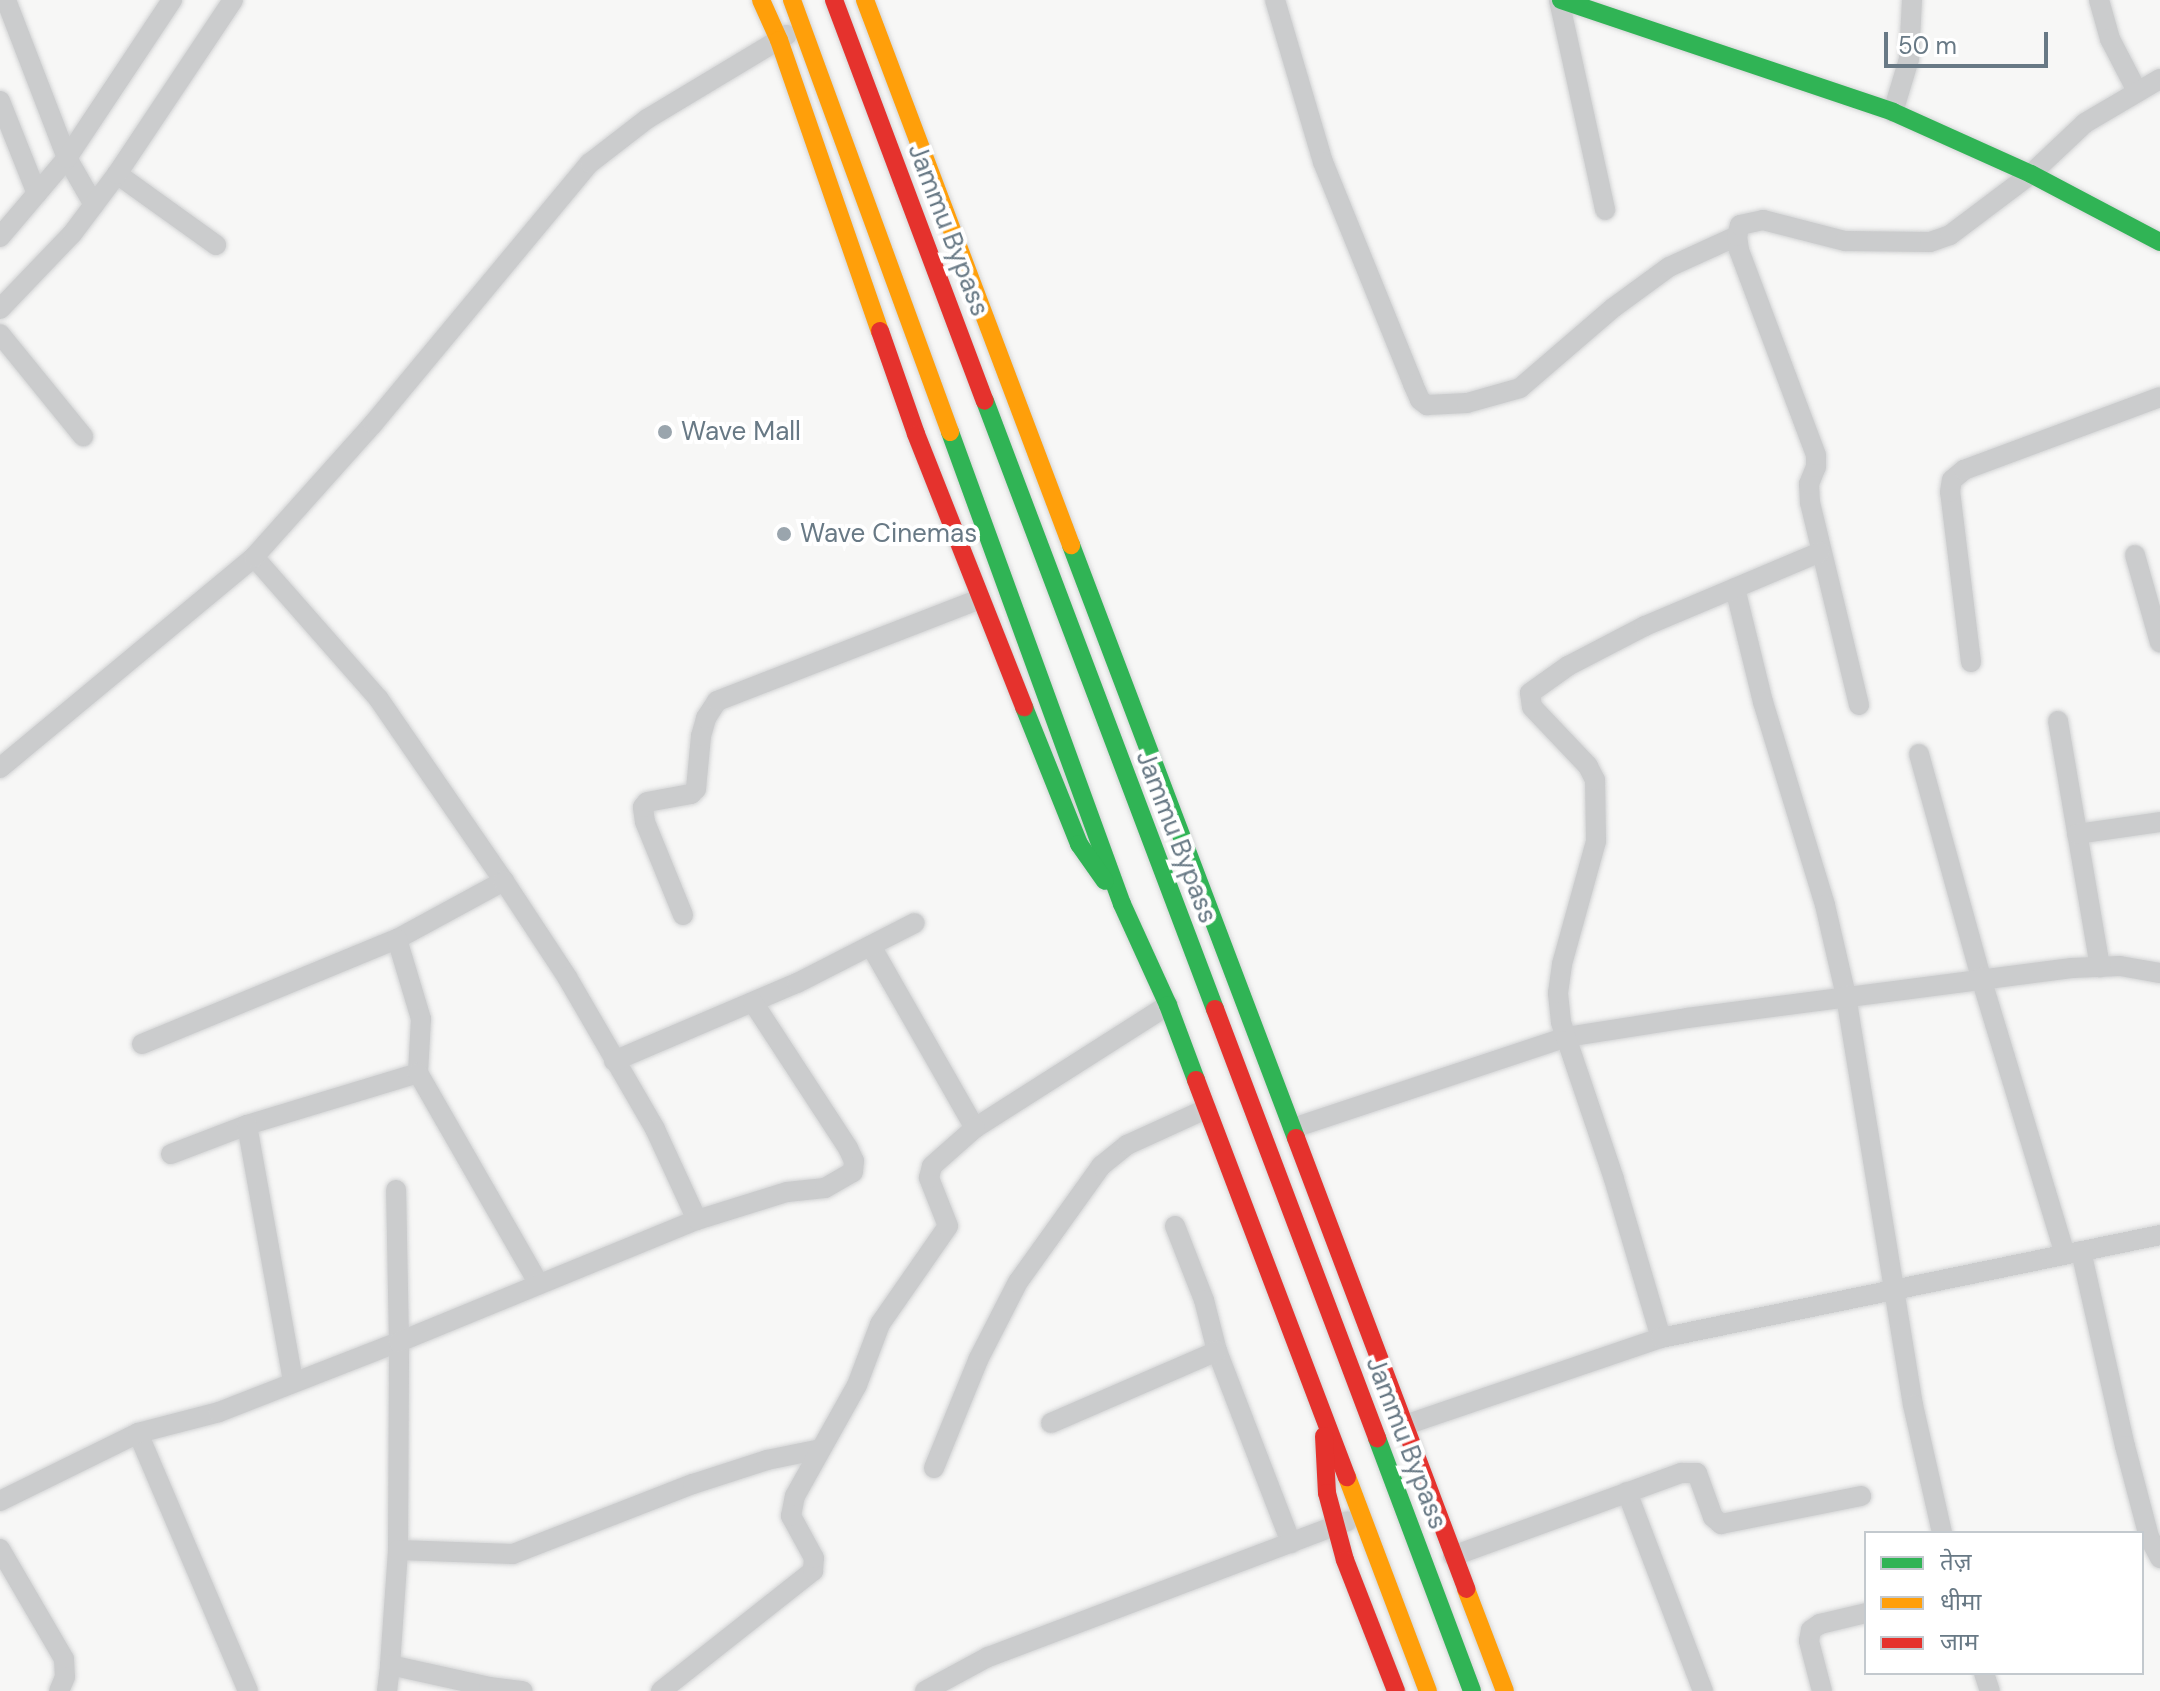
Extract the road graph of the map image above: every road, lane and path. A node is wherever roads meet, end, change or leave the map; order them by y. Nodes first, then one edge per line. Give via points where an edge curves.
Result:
1 (6, 0) edge
2 (172, 0) edge
3 (233, 0) edge
4 (761, 0) edge
5 (792, 0) edge
6 (865, 0) edge
7 (1275, 0) edge
8 (1560, 0) edge
9 (1912, 0) edge
10 (2099, 0) edge
11 (823, 15) edge
12 (779, 40) junction
13 (2160, 79) edge
14 (2137, 91) junction
15 (0, 101) edge
16 (1893, 112) junction
17 (67, 158) junction
18 (117, 174) junction
19 (2031, 174) junction
20 (37, 194) junction
21 (94, 205) junction
22 (1605, 210) dead end
23 (1737, 236) junction
24 (0, 237) edge
25 (2160, 242) edge
26 (216, 245) dead end
27 (0, 309) edge
28 (0, 334) edge
29 (2160, 397) edge
30 (83, 436) dead end
31 (1820, 552) junction
32 (2135, 555) dead end
33 (254, 557) junction
34 (1735, 588) junction
35 (980, 599) junction
36 (2160, 643) edge
37 (1971, 662) dead end
38 (1859, 705) dead end
39 (2058, 721) dead end
40 (1919, 754) dead end
41 (0, 768) edge
42 (2160, 822) edge
43 (2077, 834) junction
44 (504, 881) junction
45 (1122, 904) junction
46 (683, 915) dead end
47 (915, 923) dead end
48 (397, 939) junction
49 (871, 946) junction
50 (2100, 967) junction
51 (2160, 973) edge
52 (1981, 978) junction
53 (1846, 996) junction
54 (753, 1002) junction
55 (1168, 1005) junction
56 (1566, 1037) junction
57 (142, 1044) dead end
58 (614, 1061) junction
59 (418, 1073) junction
60 (1206, 1109) junction
61 (247, 1125) junction
62 (975, 1128) junction
63 (1293, 1128) junction
64 (171, 1154) dead end
65 (396, 1190) dead end
66 (697, 1220) junction
67 (1175, 1226) dead end
68 (2160, 1235) edge
69 (2073, 1252) junction
70 (539, 1284) junction
71 (1895, 1289) junction
72 (1661, 1338) junction
73 (399, 1342) junction
74 (1217, 1351) junction
75 (293, 1381) junction
76 (1051, 1423) dead end
77 (1324, 1423) junction
78 (1405, 1425) junction
79 (138, 1433) junction
80 (821, 1449) junction
81 (934, 1468) dead end
82 (1627, 1492) junction
83 (1861, 1496) dead end
84 (0, 1501) edge
85 (1359, 1517) junction
86 (1336, 1525) junction
87 (1942, 1531) edge
88 (1291, 1543) junction
89 (0, 1549) edge
90 (398, 1550) junction
91 (1453, 1556) junction
92 (2160, 1558) edge
93 (1864, 1613) edge
94 (390, 1665) junction
95 (490, 1689) edge
96 (59, 1691) edge
97 (248, 1691) edge
98 (387, 1691) edge
99 (523, 1691) edge
100 (661, 1691) edge
101 (925, 1691) edge
102 (1396, 1691) edge
103 (1428, 1691) edge
104 (1472, 1691) edge
105 (1505, 1691) edge
106 (1703, 1691) edge
107 (1822, 1691) edge

1 - 17 street
2 - 17 street
3 - 18 street
4 - 12 main road
5 - 11 main road, Jammu Bypass
6 - 11 main road
6 - 63 main road
7 - 23 street via 1323,162 1413,384 1427,405 1467,403 1520,388 1669,267
8 - 16 main road
8 - 22 street
9 - 16 street via 1909,59
10 - 14 street via 2110,39
11 - 12 street
11 - 45 main road, Jammu Bypass
11 - 104 main road, Jammu Bypass
12 - 33 street via 647,119 590,163 373,424
12 - 35 main road via 916,434
13 - 14 street
14 - 19 street via 2085,123
15 - 20 street
16 - 19 main road
17 - 20 street
17 - 21 street
18 - 21 street
18 - 26 street
19 - 23 street via 1950,235 1930,242 1845,241 1763,220 1740,225
19 - 25 main road
20 - 24 street
21 - 27 street
23 - 31 street via 1816,455 1808,491
28 - 30 street
29 - 37 street via 1964,470 1952,480
31 - 34 street
31 - 38 street
32 - 36 street
33 - 41 street
33 - 44 street via 378,698
34 - 53 street
34 - 56 street via 1594,652 1530,693 1532,707 1595,780 1596,841 1558,993
35 - 45 main road via 1079,844
35 - 46 street via 717,701 701,736 696,789 647,802 642,813
39 - 43 street
40 - 52 street
42 - 43 street
43 - 50 street
44 - 48 street
44 - 58 street
45 - 55 main road, Jammu Bypass
47 - 49 street
48 - 57 street
48 - 59 street via 421,1019
49 - 54 street
49 - 62 street
50 - 51 street
50 - 52 street
52 - 53 street
52 - 69 street
53 - 56 street
53 - 71 street
54 - 58 street
54 - 66 street via 848,1148 854,1166 849,1177 825,1188 787,1192
55 - 60 main road, Jammu Bypass
55 - 62 street
56 - 63 street
56 - 72 street
58 - 66 street via 655,1129
59 - 61 street
59 - 70 street
60 - 77 main road, Jammu Bypass
60 - 81 street via 1127,1145 1101,1166 1018,1282 978,1360
61 - 64 street
61 - 75 street
62 - 80 street via 932,1166 929,1178 948,1226 880,1324 857,1385
63 - 78 main road
65 - 73 street
66 - 70 street
67 - 74 street
68 - 69 street
69 - 71 street
69 - 92 street via 2149,1537
70 - 73 street
71 - 72 street
71 - 87 street via 1913,1405
72 - 78 street
73 - 75 street
73 - 90 street
74 - 76 street
74 - 88 street
75 - 79 street via 219,1412
77 - 85 main road, Jammu Bypass
77 - 86 main road via 1327,1493
78 - 91 main road
79 - 84 street
79 - 97 street
80 - 90 street via 693,1484 513,1554
80 - 100 street via 792,1505 793,1525 816,1562 813,1571
82 - 83 street via 1691,1471 1701,1479 1713,1517 1721,1524
82 - 91 street
82 - 106 street
85 - 86 street
85 - 103 main road, Jammu Bypass
86 - 88 street
86 - 102 main road
88 - 101 street via 988,1657
89 - 96 street via 64,1659
90 - 94 street
91 - 105 main road
93 - 107 street via 1811,1630
94 - 95 street
94 - 98 street
95 - 99 street

